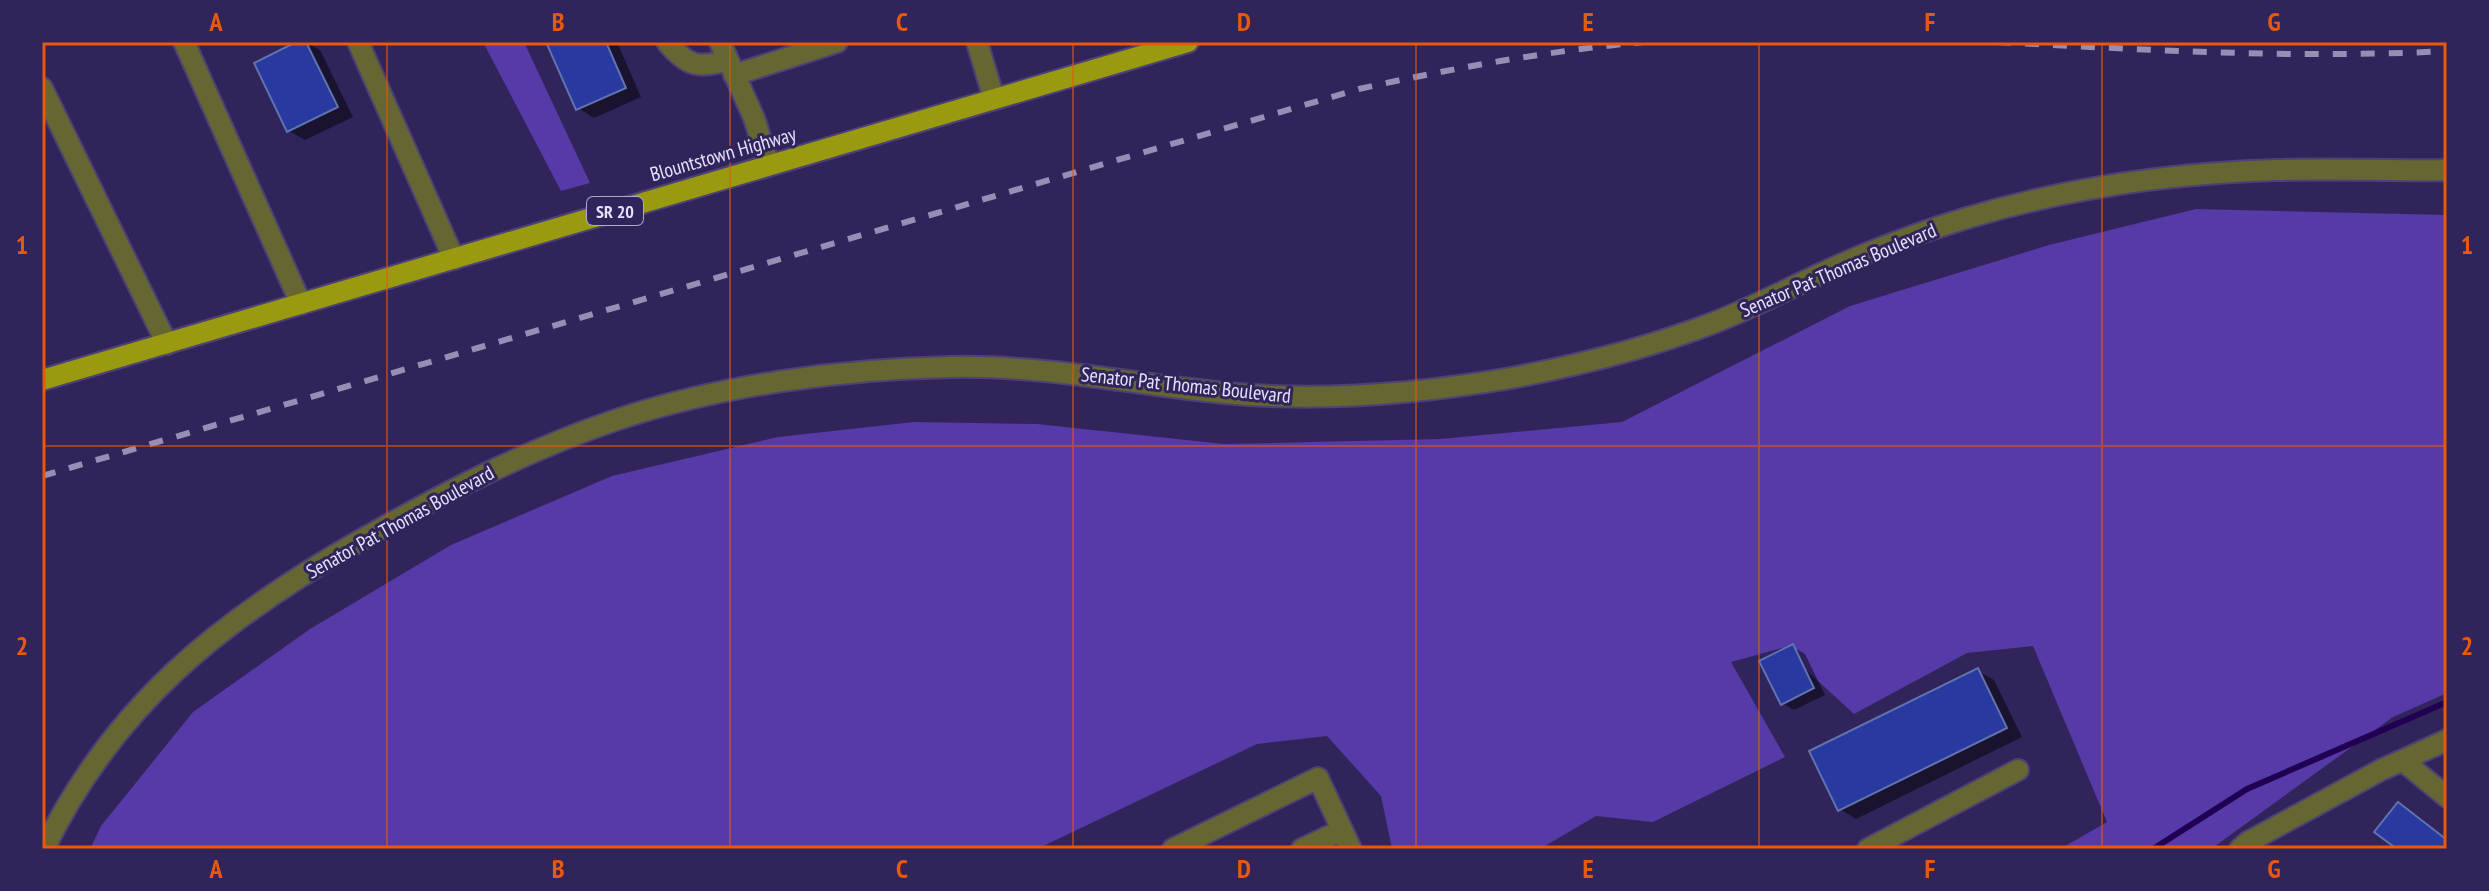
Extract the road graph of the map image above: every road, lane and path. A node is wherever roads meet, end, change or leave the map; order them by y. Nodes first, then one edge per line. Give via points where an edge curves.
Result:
1 (184, 42) edge
2 (358, 42) edge
3 (667, 42) edge
4 (837, 42) edge
5 (977, 42) edge
6 (1188, 42) edge
7 (1151, 47) edge
8 (727, 59) edge
9 (42, 88) edge
10 (994, 99) junction
11 (769, 165) junction
12 (2447, 170) edge
13 (454, 259) junction
14 (301, 304) junction
15 (167, 344) junction
16 (42, 380) edge
17 (2447, 740) edge
18 (2403, 761) junction
19 (2018, 770) dead end
20 (2447, 797) edge
21 (1342, 830) junction
22 (47, 843) edge
23 (1173, 849) edge
24 (1302, 849) edge
25 (1351, 849) edge
26 (1868, 849) edge
27 (2240, 849) edge

1 - 14 street
2 - 13 street
3 - 8 street via 680,58 704,68
4 - 8 street
5 - 10 street
6 - 7 main road, Blountstown Highway / SR 20
7 - 10 main road, Blountstown Highway / SR 20
8 - 11 street
9 - 15 street
10 - 11 main road, Blountstown Highway / SR 20
11 - 13 main road, Blountstown Highway / SR 20
12 - 22 street, Senator Pat Thomas Boulevard via 2221,173 2050,196 1905,239 1712,323 1636,348 1567,367 1450,388 1309,397 1056,372 929,368 838,373 620,419 462,483 247,610 204,643 133,714 89,769
13 - 14 main road, Blountstown Highway / SR 20
14 - 15 main road, Blountstown Highway / SR 20
15 - 16 main road, Blountstown Highway / SR 20
17 - 18 street
18 - 20 street
18 - 27 street
19 - 26 street
21 - 23 street via 1318,778
21 - 24 street
21 - 25 street

